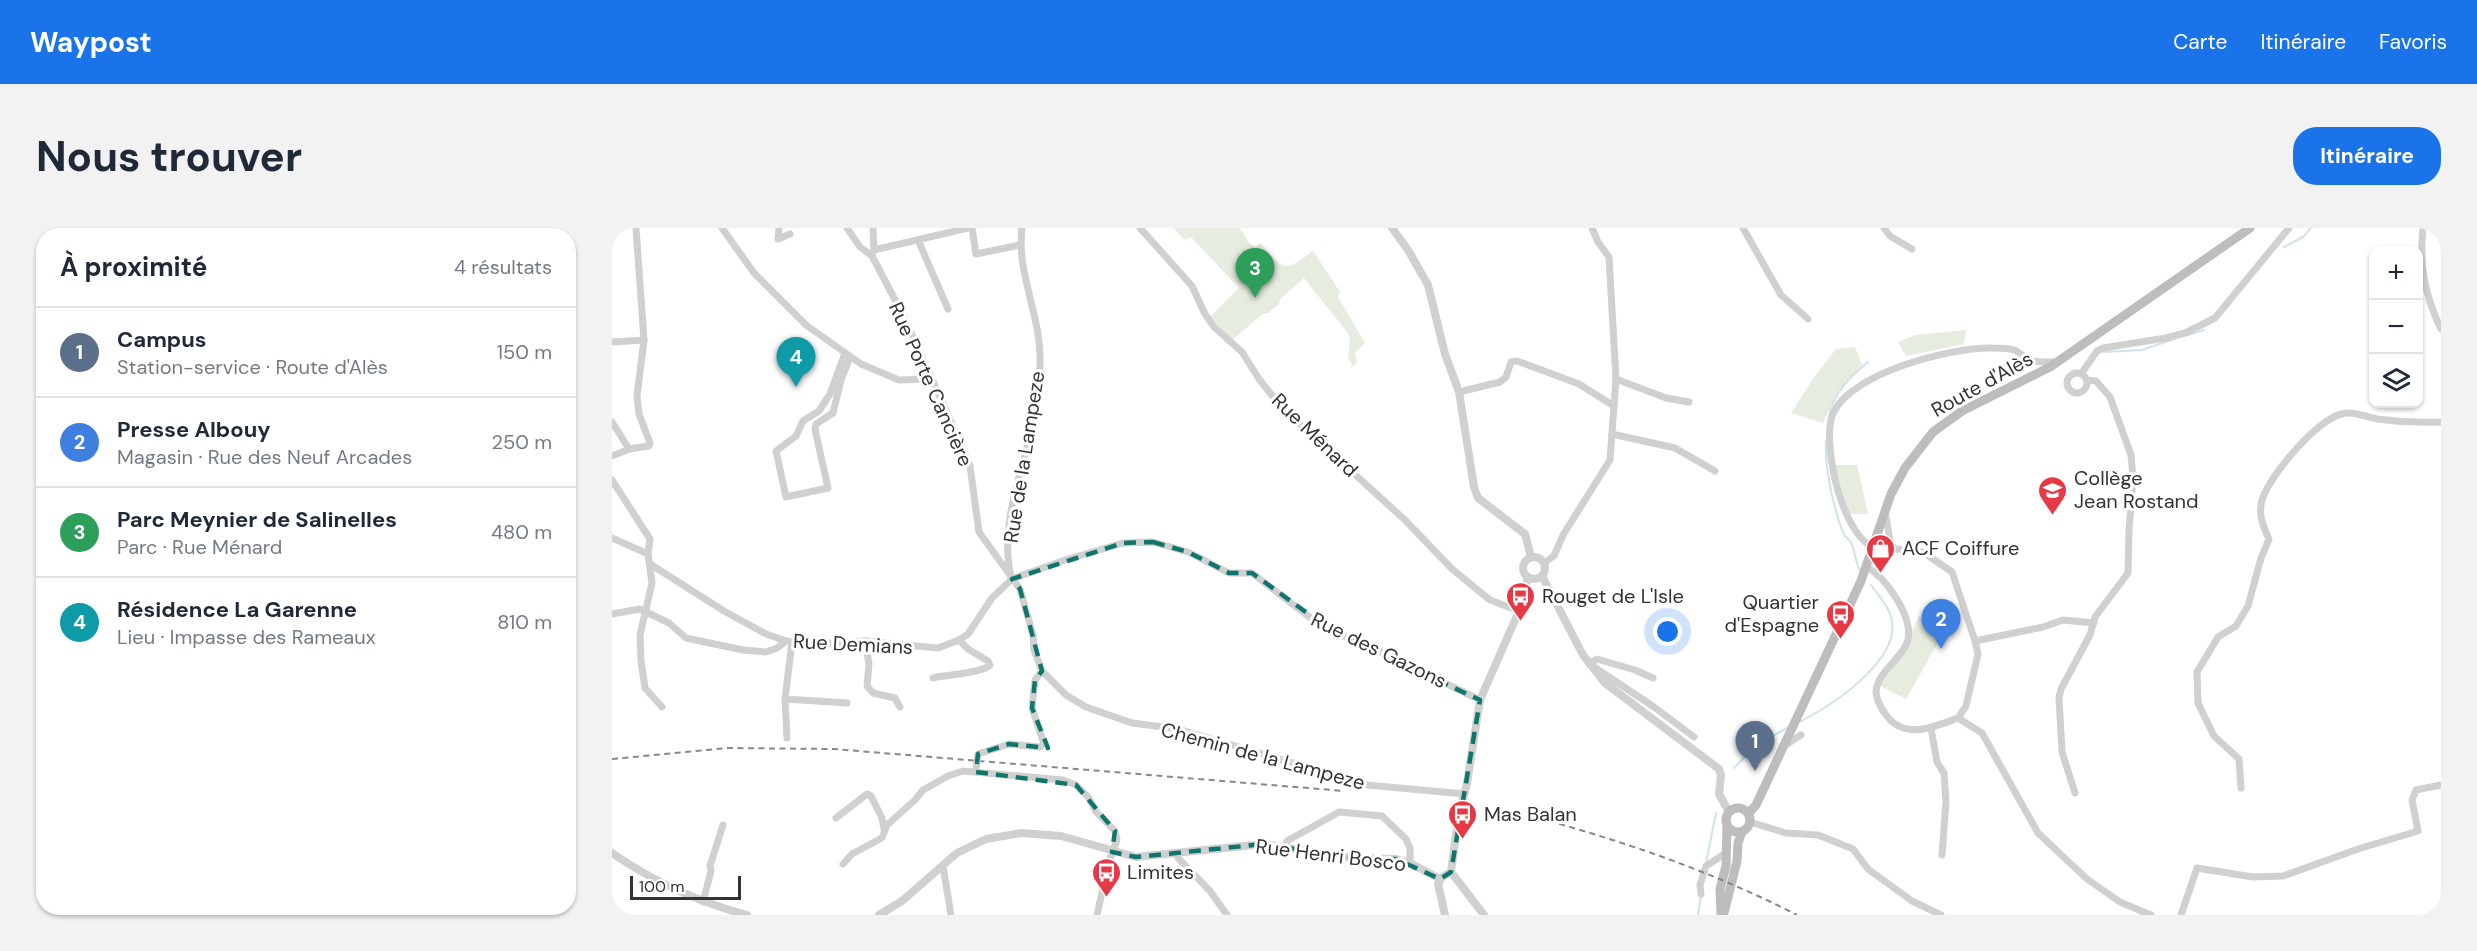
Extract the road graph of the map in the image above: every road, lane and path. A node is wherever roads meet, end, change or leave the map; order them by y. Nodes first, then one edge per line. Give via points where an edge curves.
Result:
1 (636, 228) edge
2 (722, 228) edge
3 (779, 228) edge
4 (847, 228) edge
5 (873, 228) edge
6 (970, 228) edge
7 (1022, 228) edge
8 (1140, 228) edge
9 (1392, 228) edge
10 (1592, 228) edge
11 (1743, 228) edge
12 (1884, 228) edge
13 (2250, 228) edge
14 (2289, 228) edge
15 (2423, 228) edge
16 (790, 234) dead end
17 (918, 240) junction
18 (1020, 245) junction
19 (1912, 249) dead end
20 (873, 253) junction
21 (948, 309) dead end
22 (1808, 319) dead end
23 (2441, 329) edge
24 (645, 340) junction
25 (612, 342) edge
26 (848, 355) junction
27 (2057, 362) junction
28 (1616, 378) junction
29 (932, 379) junction
30 (1459, 392) junction
31 (1689, 402) dead end
32 (1614, 406) junction
33 (612, 422) edge
34 (2441, 422) edge
35 (1612, 434) junction
36 (629, 449) junction
37 (612, 456) edge
38 (1715, 471) dead end
39 (612, 480) edge
40 (1885, 511) junction
41 (612, 538) edge
42 (1873, 548) junction
43 (648, 554) junction
44 (1531, 557) junction
45 (1544, 563) junction
46 (650, 564) junction
47 (1867, 567) junction
48 (1542, 576) junction
49 (1528, 577) junction
50 (1012, 579) junction
51 (646, 611) junction
52 (1519, 611) junction
53 (612, 614) edge
54 (2094, 623) junction
55 (959, 640) junction
56 (865, 641) junction
57 (1976, 641) junction
58 (789, 642) junction
59 (1589, 664) junction
60 (1042, 671) junction
61 (933, 678) dead end
62 (1653, 678) dead end
63 (785, 699) junction
64 (1480, 700) junction
65 (847, 703) dead end
66 (662, 707) dead end
67 (900, 707) dead end
68 (1958, 718) junction
69 (1931, 728) junction
70 (1801, 735) dead end
71 (1694, 737) dead end
72 (787, 738) dead end
73 (1784, 745) junction
74 (976, 771) junction
75 (2441, 785) edge
76 (2241, 788) dead end
77 (2075, 793) dead end
78 (1465, 794) junction
79 (1729, 812) junction
80 (836, 818) dead end
81 (1749, 818) junction
82 (1727, 824) junction
83 (723, 825) dead end
84 (884, 829) junction
85 (1742, 831) junction
86 (1285, 847) junction
87 (1112, 852) junction
88 (1176, 853) junction
89 (1726, 853) junction
90 (612, 855) edge
91 (1941, 855) dead end
92 (1410, 863) junction
93 (843, 864) dead end
94 (943, 866) junction
95 (1451, 872) junction
96 (1440, 879) junction
97 (1701, 894) dead end
98 (703, 902) junction
99 (747, 915) edge
100 (879, 915) edge
101 (951, 915) edge
102 (1098, 915) edge
103 (1227, 915) edge
104 (1445, 915) edge
105 (1484, 915) edge
106 (1722, 915) edge
107 (1941, 915) edge
108 (2151, 915) edge
109 (2181, 915) edge

1 - 24 street
2 - 26 street via 754,273 806,325
3 - 16 street via 778,239
4 - 20 street, Rue Porte Cancière via 860,247
5 - 20 street
6 - 17 street
6 - 18 street via 976,254
7 - 18 street, Rue de la Lampeze
8 - 52 street, Rue Ménard via 1192,286 1205,315 1242,352 1282,408 1405,520 1452,569 1490,600
9 - 30 street via 1428,285
10 - 28 street via 1610,257
11 - 22 street via 1780,295
12 - 19 street
13 - 27 main road, Route d'Alès
14 - 54 street via 2215,318 2185,333 2103,348 2097,351 2084,377 2096,381 2110,397 2131,455 2133,478 2128,573
15 - 23 street via 2421,270
17 - 20 street
17 - 21 street
18 - 50 street, Rue de la Lampeze via 1038,326 1040,363 1033,422 1011,512 1007,560
20 - 29 street, Rue Porte Cancière
24 - 25 street
24 - 36 street via 637,396 650,443
26 - 26 street via 819,411 803,421 796,436 776,451 786,497 828,488 814,429 833,413
26 - 29 street via 899,380
27 - 40 main road, Route d'Alès via 1962,411 1933,432 1905,468
27 - 42 street via 2029,360 2015,351 1968,350 1912,361 1868,380 1847,395 1832,417 1830,452 1840,501 1864,541
28 - 31 street via 1666,398
28 - 32 street
29 - 50 street, Rue Porte Cancière via 969,466 979,532
30 - 32 street via 1500,382 1511,362 1518,361 1580,384
30 - 44 street via 1478,498 1525,534
32 - 35 street
33 - 36 street
34 - 76 street via 2410,423 2346,413 2331,418 2315,428 2269,485 2260,519 2269,539 2248,606 2236,626 2218,637 2197,672 2198,704 2214,736 2239,759
35 - 38 street via 1675,448
35 - 45 street via 1610,460 1554,556
36 - 37 street
39 - 43 street via 650,539
40 - 42 main road, Route d'Alès
40 - 57 street via 1891,546 1923,552 1952,572
41 - 43 street
42 - 47 main road, Route d'Alès
43 - 46 street
44 - 45 street
44 - 49 street via 1523,566
45 - 48 street
46 - 51 street via 652,583
46 - 58 street, Rue Demians via 724,611
47 - 69 street via 1900,603 1907,620 1908,641 1878,685 1877,699 1889,721 1899,727 1919,731
47 - 73 main road, Route d'Alès
48 - 49 street
48 - 59 street
49 - 52 street
50 - 55 street
50 - 60 street via 1020,589
50 - 64 street, Rue des Gazons via 1124,543 1153,542 1188,552 1229,573 1252,573 1332,631
51 - 53 street
51 - 58 street via 686,638 766,652
51 - 66 street via 640,635 645,688
52 - 64 street
54 - 57 street via 2063,620
54 - 77 street via 2059,698 2062,752
55 - 56 street, Rue Demians via 938,648
55 - 61 street via 990,665 979,671
56 - 58 street, Rue Demians
56 - 67 street via 867,686 873,693 895,698
57 - 68 street via 1973,679 1966,706
58 - 63 street
59 - 62 street via 1597,659
59 - 71 street
59 - 79 street via 1605,683 1716,765 1721,775 1719,794
60 - 74 street, bridge via 1035,680 1032,708 1044,744 1009,744 978,754
60 - 78 street, Chemin de la Lampeze via 1066,695 1086,707 1132,723 1178,729 1367,785
63 - 65 street
63 - 72 street
64 - 78 street, bridge
68 - 69 street
68 - 108 street via 1982,733 2038,833 2087,879 2120,902
69 - 91 street via 1937,762 1944,773 1946,802
70 - 73 street
73 - 81 main road, Route d'Alès
74 - 84 street via 948,776 923,790
74 - 87 street via 1063,780 1076,785 1115,831 1117,840
75 - 109 street via 2416,790 2412,800 2418,831 2283,876 2253,877 2197,868
78 - 95 street, bridge
79 - 81 main road via 1739,808
79 - 82 main road
80 - 84 street via 867,794 882,818
81 - 85 main road via 1748,828
81 - 107 street via 1786,832 1818,835 1853,849 1868,869 1912,901
82 - 85 main road via 1735,832
82 - 89 main road
83 - 98 street
84 - 93 street via 882,838 852,854
85 - 106 main road
86 - 88 street, Rue Henri Bosco via 1264,844
86 - 92 street, Rue Henri Bosco
86 - 92 street via 1287,841 1339,812 1382,816 1406,839
87 - 88 street, Rue Henri Bosco via 1136,857
87 - 94 street, Rue Henri Bosco via 1061,836 1021,833 986,839 957,853
87 - 102 street
88 - 103 street
89 - 97 street via 1706,866
89 - 106 main road via 1720,889
90 - 98 street via 663,885
92 - 96 street, Rue Henri Bosco
94 - 100 street, Rue Henri Bosco
94 - 101 street
95 - 96 street
95 - 105 street
96 - 104 street
98 - 99 street

